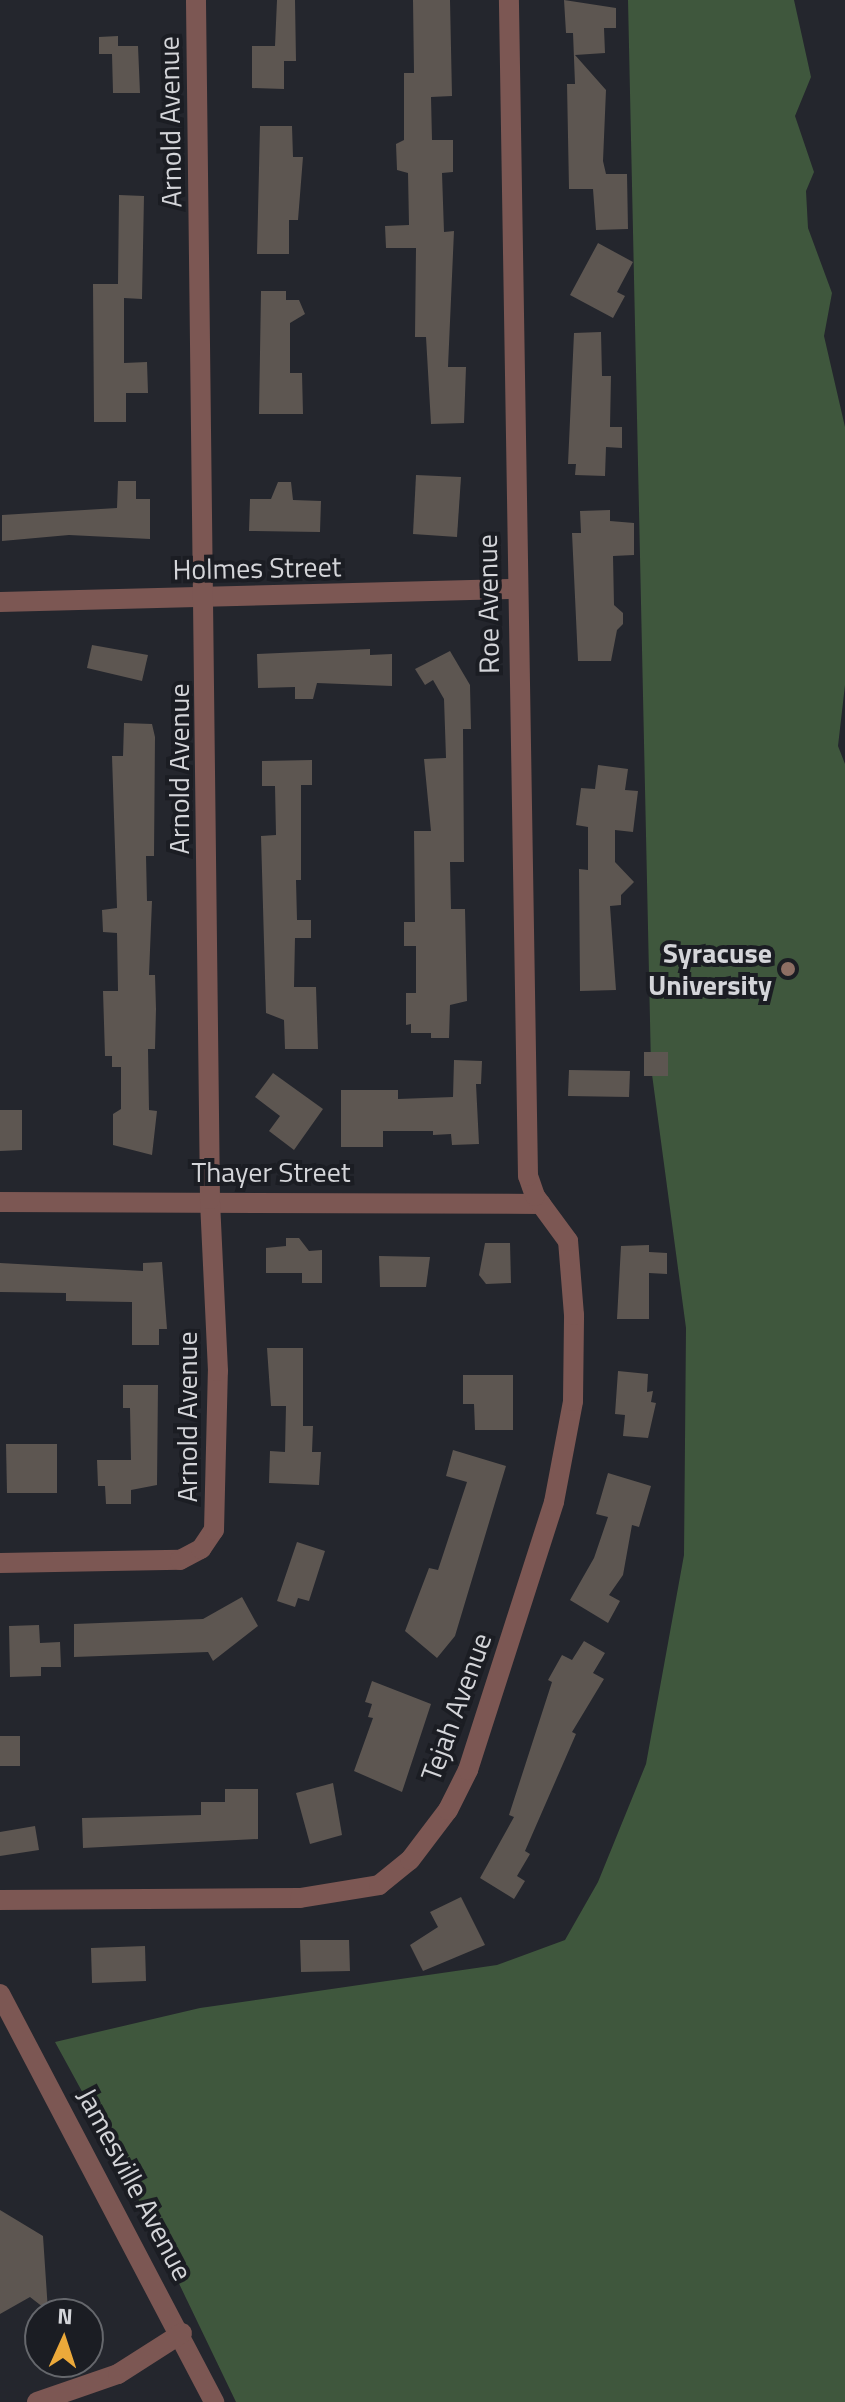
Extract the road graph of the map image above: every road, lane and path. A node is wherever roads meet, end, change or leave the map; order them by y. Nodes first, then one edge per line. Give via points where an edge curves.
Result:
1 (196, 0) edge
2 (509, 0) edge
3 (515, 589) junction
4 (206, 598) junction
5 (0, 602) edge
6 (210, 1199) junction
7 (0, 1202) edge
8 (541, 1204) junction
9 (0, 1563) edge
10 (0, 1900) edge
11 (0, 1994) edge
12 (182, 2333) junction
13 (37, 2402) edge
14 (214, 2402) edge

1 - 4 street, Arnold Avenue
2 - 3 street, Roe Avenue
3 - 4 street, Holmes Street
3 - 8 street, Roe Avenue via 528,1176
4 - 5 street, Holmes Street
4 - 6 street, Arnold Avenue
6 - 7 street, Thayer Street
6 - 8 street, Thayer Street
6 - 9 street, Arnold Avenue via 218,1371 210,1538 180,1560
8 - 10 street, Tejah Avenue via 568,1241 574,1315 568,1439 554,1502 468,1770 448,1810 410,1860 366,1890 300,1898
11 - 12 street, Jamesville Avenue
12 - 13 street via 118,2374
12 - 14 street, Jamesville Avenue

